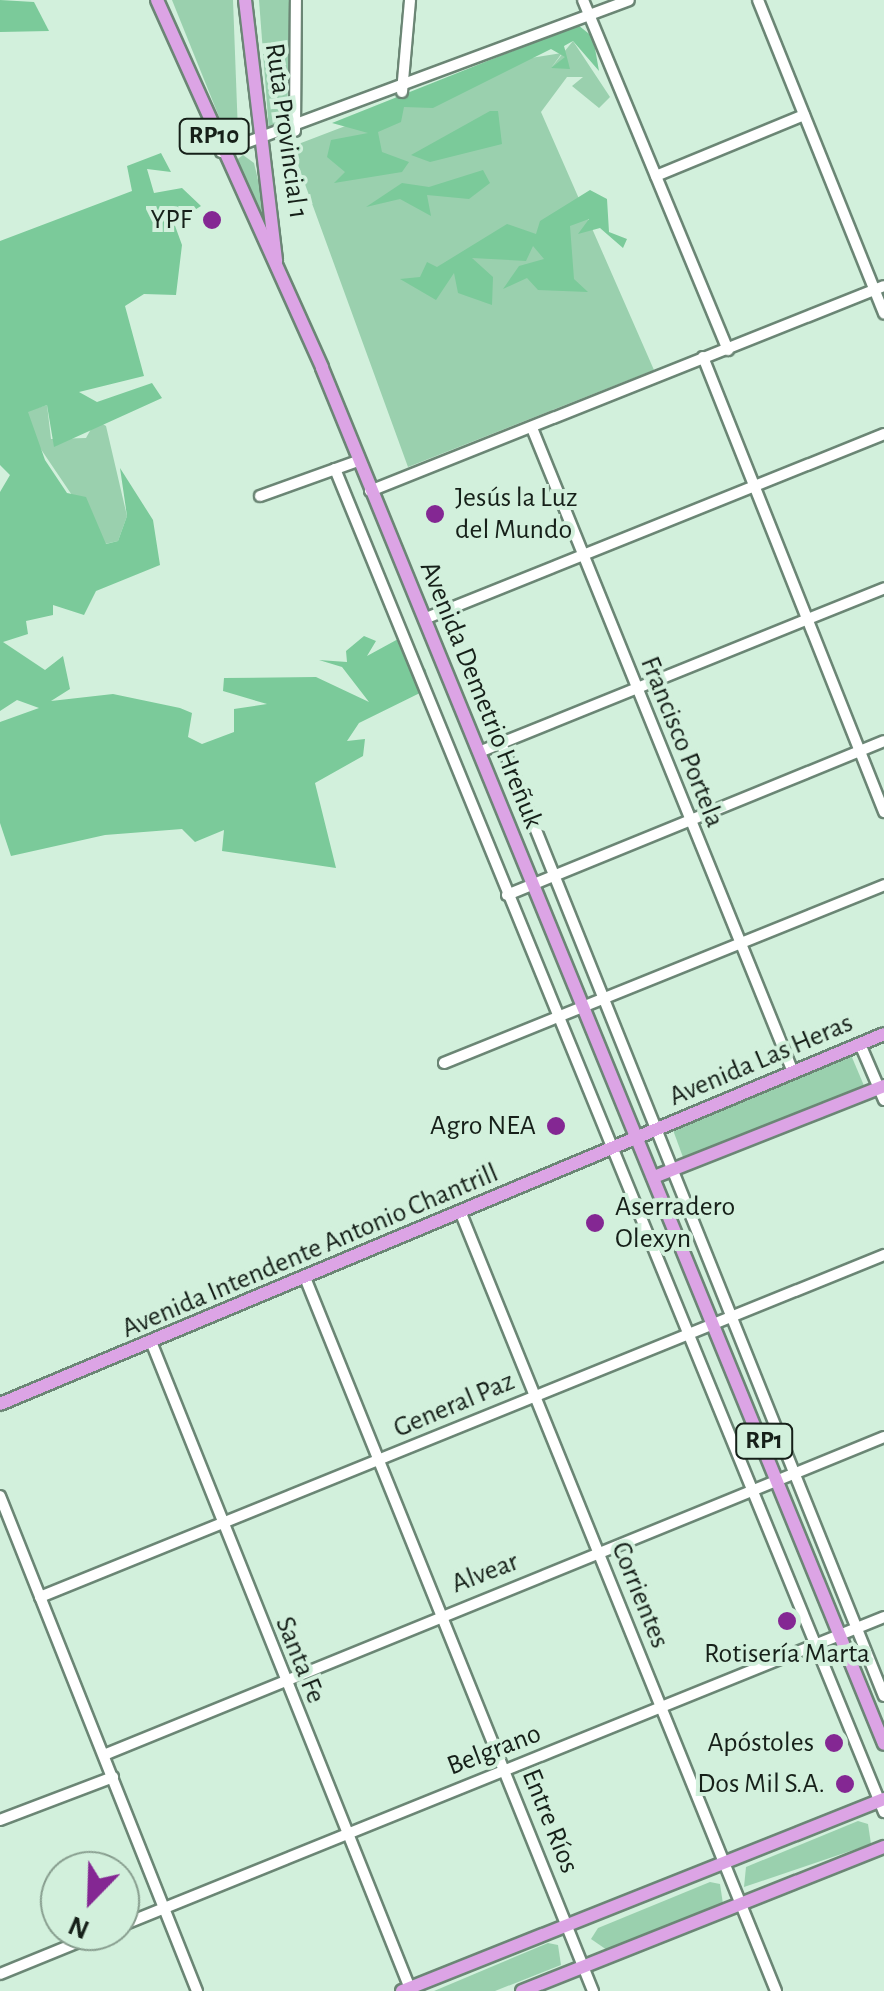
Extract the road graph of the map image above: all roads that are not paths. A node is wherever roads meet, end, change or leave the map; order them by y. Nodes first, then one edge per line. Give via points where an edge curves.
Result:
1 (157, 0) edge
2 (245, 0) edge
3 (296, 0) edge
4 (410, 0) edge
5 (583, 0) edge
6 (629, 0) edge
7 (758, 0) edge
8 (590, 15) junction
9 (402, 92) junction
10 (804, 116) junction
11 (295, 132) junction
12 (258, 145) junction
13 (221, 152) junction
14 (656, 176) junction
15 (277, 269) junction
16 (879, 288) edge
17 (884, 314) edge
18 (728, 350) junction
19 (703, 358) junction
20 (532, 428) junction
21 (884, 434) edge
22 (358, 461) junction
23 (335, 469) junction
24 (753, 484) junction
25 (370, 491) junction
26 (260, 496) dead end
27 (582, 554) junction
28 (884, 588) edge
29 (424, 618) junction
30 (807, 619) junction
31 (636, 688) junction
32 (884, 741) edge
33 (501, 744) junction
34 (860, 751) junction
35 (479, 752) junction
36 (884, 812) edge
37 (690, 820) junction
38 (553, 876) junction
39 (532, 884) junction
40 (884, 885) edge
41 (507, 894) junction
42 (742, 942) junction
43 (603, 999) junction
44 (582, 1006) junction
45 (560, 1016) junction
46 (884, 1034) edge
47 (860, 1044) junction
48 (444, 1064) dead end
49 (793, 1072) junction
50 (882, 1092) edge
51 (658, 1132) junction
52 (638, 1141) junction
53 (615, 1151) junction
54 (673, 1170) junction
55 (654, 1177) junction
56 (462, 1216) junction
57 (884, 1256) edge
58 (306, 1280) junction
59 (733, 1316) junction
60 (714, 1322) junction
61 (692, 1330) junction
62 (152, 1344) junction
63 (535, 1396) junction
64 (0, 1404) edge
65 (884, 1438) edge
66 (376, 1462) junction
67 (794, 1474) junction
68 (780, 1480) junction
69 (757, 1490) junction
70 (0, 1496) edge
71 (220, 1520) junction
72 (599, 1554) junction
73 (40, 1597) junction
74 (438, 1614) junction
75 (884, 1617) edge
76 (858, 1628) junction
77 (840, 1634) junction
78 (816, 1644) junction
79 (283, 1680) junction
80 (884, 1696) edge
81 (662, 1708) junction
82 (884, 1744) edge
83 (104, 1755) junction
84 (506, 1770) junction
85 (113, 1777) junction
86 (882, 1804) edge
87 (0, 1820) edge
88 (345, 1832) junction
89 (884, 1847) edge
90 (725, 1866) junction
91 (741, 1904) junction
92 (166, 1907) junction
93 (140, 1918) edge
94 (568, 1925) junction
95 (57, 1951) edge
96 (583, 1965) junction
97 (0, 1974) edge
98 (407, 1990) edge
99 (197, 1991) edge
100 (522, 1991) edge
101 (593, 1991) edge
102 (776, 1991) edge

1 - 13 main road, RP10
2 - 12 main road, Ruta Provincial 1 / RP1
3 - 11 street
4 - 9 street
5 - 8 street
6 - 8 street
7 - 10 street
8 - 9 street
8 - 14 street
9 - 11 street
10 - 14 street
10 - 16 street
11 - 12 street
12 - 13 street
12 - 15 main road, Ruta Provincial 1 / RP1
13 - 15 main road, RP10
14 - 18 street
15 - 22 main road, Avenida Demetrio Hreñuk / RP1
16 - 17 street
16 - 18 street
18 - 19 street
19 - 20 street
19 - 24 street
20 - 25 street
20 - 27 street, Francisco Portela
21 - 24 street
22 - 23 street
22 - 25 main road, Avenida Demetrio Hreñuk / RP1
23 - 26 street
23 - 41 street
24 - 27 street
24 - 30 street
25 - 29 main road, Avenida Demetrio Hreñuk / RP1
27 - 29 street
27 - 31 street, Francisco Portela
28 - 30 street
29 - 35 main road, Avenida Demetrio Hreñuk / RP1
30 - 31 street
30 - 34 street
31 - 33 street
31 - 37 street, Francisco Portela
32 - 34 street
33 - 35 street
33 - 38 street
34 - 36 street
34 - 37 street
35 - 39 main road, Avenida Demetrio Hreñuk / RP1
37 - 38 street
37 - 42 street, Francisco Portela
38 - 39 street
38 - 43 street
39 - 41 street
39 - 44 main road, Avenida Demetrio Hreñuk / RP1
40 - 42 street
41 - 45 street
42 - 43 street
42 - 49 street, Francisco Portela
43 - 44 street
43 - 51 street
44 - 45 street
44 - 52 main road, Avenida Demetrio Hreñuk / RP1
45 - 48 street
45 - 53 street
46 - 47 main road, Avenida Las Heras
47 - 49 main road, Avenida Las Heras
47 - 50 street
49 - 51 main road, Avenida Las Heras
50 - 54 main road
51 - 52 main road, Avenida Las Heras
51 - 54 street
52 - 53 main road, Avenida Intendente Antonio Chantrill
52 - 55 main road, RP1
53 - 56 main road, Avenida Intendente Antonio Chantrill
53 - 61 street
54 - 55 main road
54 - 59 street
55 - 60 main road, RP1
56 - 58 main road, Avenida Intendente Antonio Chantrill
56 - 63 street, Corrientes
57 - 59 street, General Paz
58 - 62 main road, Avenida Intendente Antonio Chantrill
58 - 66 street, Entre Ríos
59 - 60 street, General Paz
59 - 67 street
60 - 61 street, General Paz
60 - 68 main road, RP1
61 - 63 street, General Paz
61 - 69 street
62 - 64 main road, Avenida Intendente Antonio Chantrill
62 - 71 street, Santa Fe
63 - 66 street, General Paz
63 - 72 street, Corrientes
65 - 67 street, Alvear
66 - 71 street, General Paz
66 - 74 street, Entre Ríos
67 - 68 street, Alvear
67 - 76 street
68 - 69 street, Alvear
68 - 77 main road, RP1
69 - 72 street, Alvear
69 - 78 street
70 - 73 street
71 - 73 street, General Paz
71 - 79 street, Santa Fe
72 - 74 street, Alvear
72 - 81 street, Corrientes
73 - 83 street
74 - 79 street, Alvear
74 - 84 street, Entre Ríos
75 - 76 street, Belgrano
76 - 77 street, Belgrano
76 - 80 street
77 - 78 street, Belgrano
77 - 82 main road, RP1
78 - 81 street, Belgrano
78 - 86 street
79 - 83 street, Alvear
79 - 88 street, Santa Fe
81 - 84 street, Belgrano
81 - 90 street, Corrientes
83 - 85 street
84 - 88 street, Belgrano
84 - 94 street, Entre Ríos
85 - 87 street
85 - 92 street
86 - 90 main road
88 - 92 street, Belgrano
88 - 98 street, Santa Fe
89 - 91 main road
90 - 91 street, Corrientes
90 - 94 main road
91 - 96 main road
91 - 102 street, Corrientes
92 - 93 street, Belgrano
92 - 99 street
94 - 96 street, Entre Ríos
94 - 98 main road
95 - 97 street
96 - 100 main road
96 - 101 street, Entre Ríos

